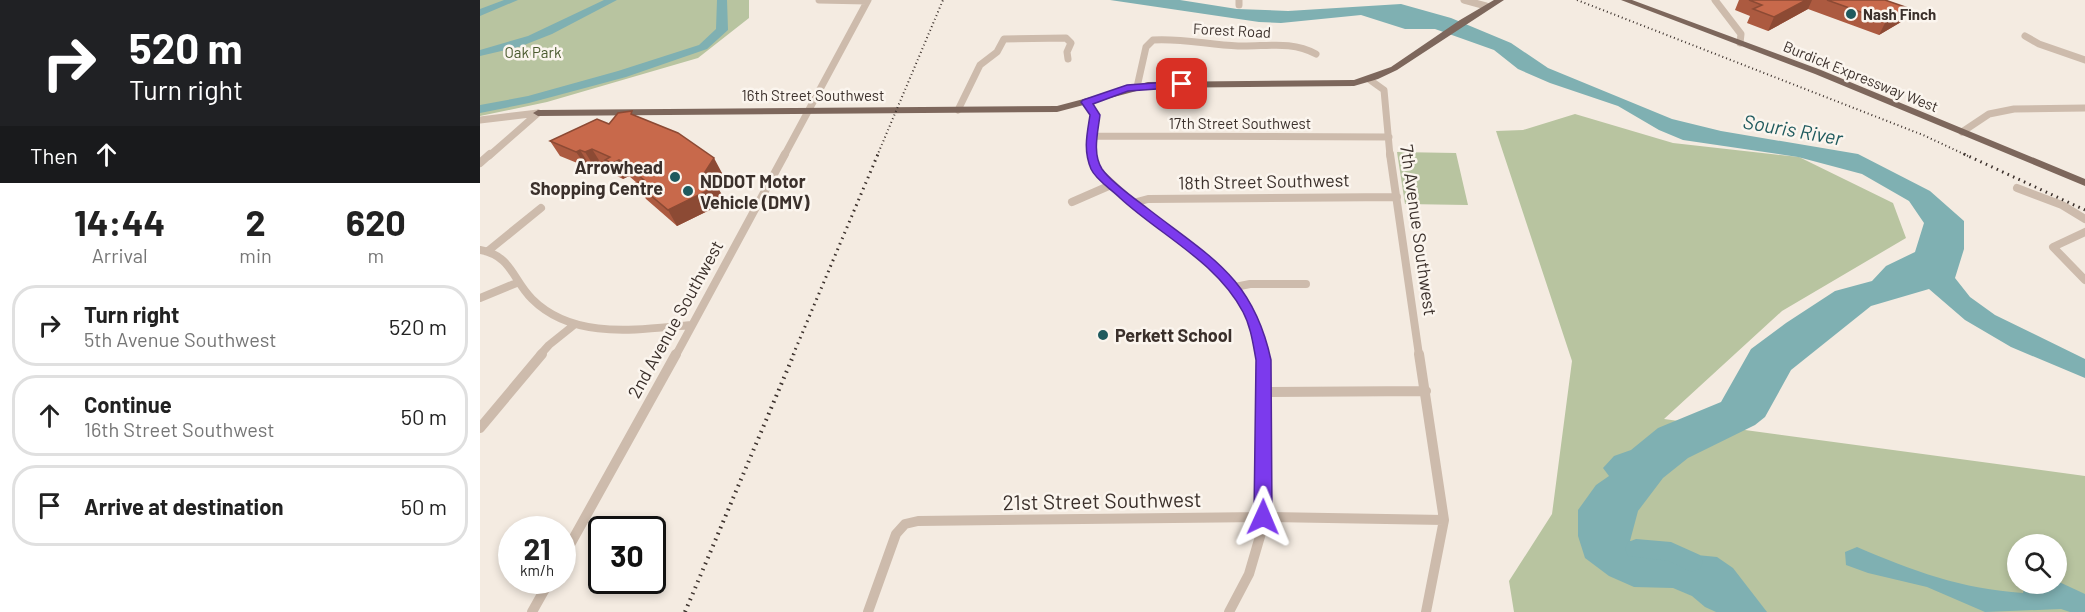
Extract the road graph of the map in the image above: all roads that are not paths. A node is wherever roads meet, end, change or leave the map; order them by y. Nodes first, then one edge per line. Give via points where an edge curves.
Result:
1 (819, 0) edge
2 (868, 0) edge
3 (1464, 0) edge
4 (1500, 0) edge
5 (1625, 0) edge
6 (1715, 0) edge
7 (1486, 6) junction
8 (2025, 36) dead end
9 (1740, 43) junction
10 (1316, 54) dead end
11 (1068, 59) dead end
12 (2085, 60) edge
13 (1370, 80) junction
14 (1137, 87) junction
15 (1087, 102) junction
16 (2085, 108) edge
17 (810, 110) junction
18 (958, 110) junction
19 (538, 112) junction
20 (480, 120) edge
21 (1962, 132) junction
22 (1091, 136) junction
23 (1389, 137) junction
24 (480, 164) edge
25 (2085, 183) edge
26 (1112, 185) junction
27 (2018, 188) dead end
28 (1397, 196) junction
29 (1072, 202) dead end
30 (1133, 203) junction
31 (541, 208) dead end
32 (2085, 219) edge
33 (2085, 232) edge
34 (484, 251) edge
35 (2085, 280) edge
36 (519, 282) junction
37 (1305, 284) dead end
38 (1235, 287) junction
39 (480, 298) edge
40 (574, 325) junction
41 (692, 325) junction
42 (1426, 391) junction
43 (1265, 392) junction
44 (480, 428) edge
45 (1263, 517) junction
46 (1444, 520) junction
47 (576, 534) edge
48 (542, 594) edge
49 (532, 612) edge
50 (868, 612) edge
51 (1229, 612) edge
52 (1426, 612) edge

1 - 2 street
2 - 17 street, 2nd Avenue Southwest
3 - 7 street
4 - 7 main road
5 - 9 main road, Burdick Expressway West
6 - 9 street via 1740,34
7 - 13 main road via 1413,59
8 - 12 street
9 - 21 main road, Burdick Expressway West
10 - 14 street, Forest Road via 1290,45 1153,40 1146,47
11 - 18 street via 1070,39 1004,39 997,52 980,65
13 - 14 main road via 1327,85
13 - 23 street, 7th Avenue Southwest via 1384,90
14 - 15 main road, 16th Street Southwest
15 - 18 main road, 16th Street Southwest via 1057,109
15 - 22 street via 1095,115
16 - 21 street via 1989,114
17 - 18 main road, 16th Street Southwest
17 - 19 main road, 16th Street Southwest
17 - 41 street, 2nd Avenue Southwest
19 - 20 street
19 - 24 street
21 - 25 main road, Burdick Expressway West
22 - 23 street, 17th Street Southwest
22 - 26 street via 1090,150 1097,170
23 - 28 street, 7th Avenue Southwest
26 - 29 street
26 - 30 street
27 - 32 street via 2062,205
28 - 30 street, 18th Street Southwest via 1148,199
28 - 42 street, 7th Avenue Southwest
30 - 38 street
31 - 34 street via 498,245
33 - 35 street via 2053,247
34 - 36 street via 510,264
36 - 39 street
36 - 40 street via 552,315
37 - 38 street
38 - 43 street via 1258,335
40 - 41 street via 625,330
40 - 44 street via 549,345
41 - 47 street, 2nd Avenue Southwest
42 - 43 street
42 - 46 street, 7th Avenue Southwest
43 - 45 street
45 - 46 street, 21st Street Southwest
45 - 50 street, 21st Street Southwest via 904,524 896,534
45 - 51 street via 1257,556
46 - 52 street, 7th Avenue Southwest
48 - 49 street

